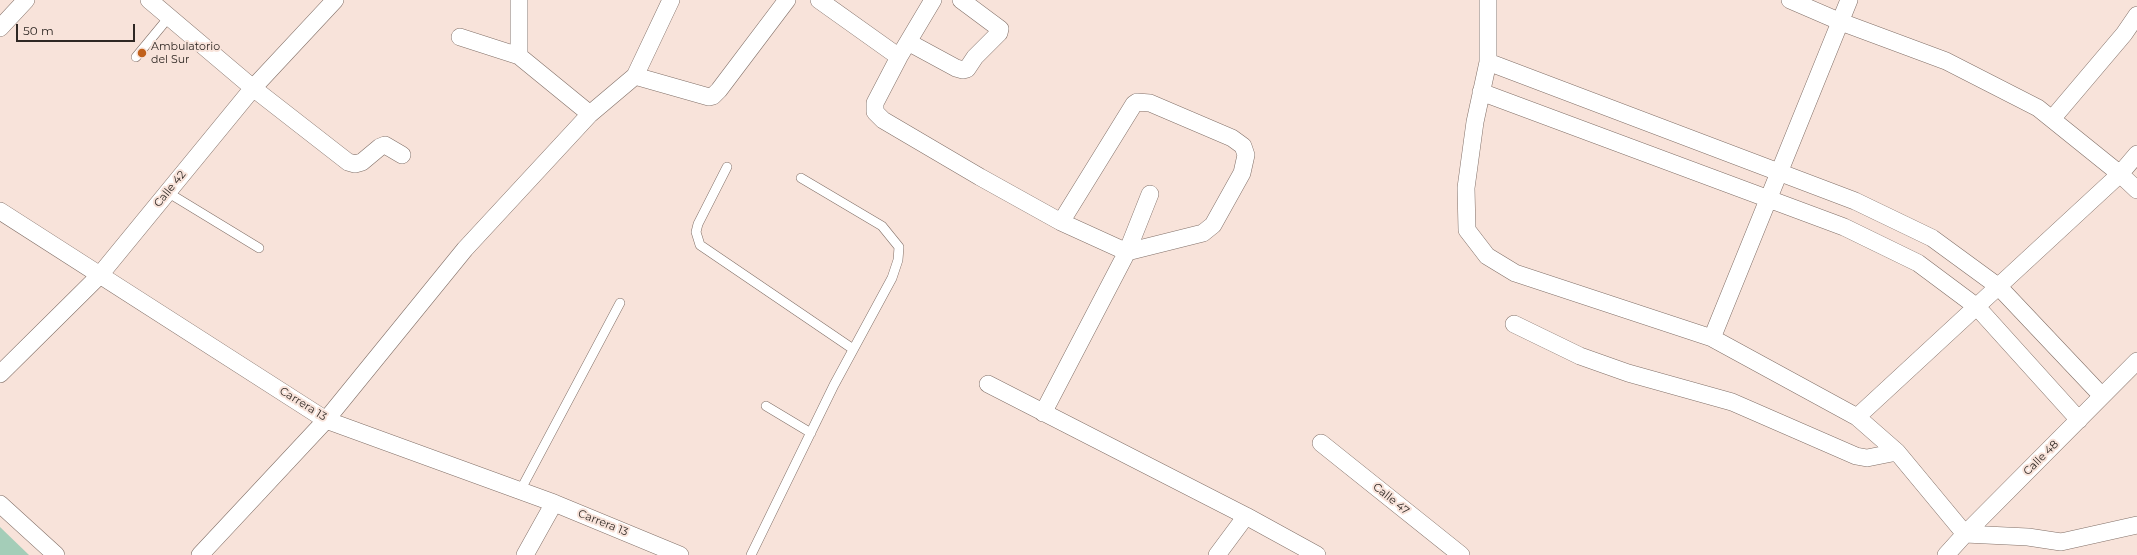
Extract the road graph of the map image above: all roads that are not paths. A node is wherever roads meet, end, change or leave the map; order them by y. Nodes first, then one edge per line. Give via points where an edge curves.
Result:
1 (26, 0) edge
2 (149, 0) edge
3 (335, 0) edge
4 (519, 0) edge
5 (671, 0) edge
6 (786, 0) edge
7 (820, 0) edge
8 (933, 0) edge
9 (961, 0) edge
10 (1488, 0) edge
11 (1790, 0) edge
12 (1849, 0) edge
13 (2137, 16) edge
14 (169, 17) junction
15 (1841, 22) junction
16 (0, 28) edge
17 (460, 37) dead end
18 (908, 42) junction
19 (520, 56) junction
20 (136, 57) dead end
21 (899, 57) junction
22 (1488, 62) junction
23 (635, 76) junction
24 (253, 88) junction
25 (1481, 92) junction
26 (590, 114) junction
27 (2052, 118) junction
28 (2137, 154) edge
29 (402, 155) dead end
30 (727, 167) dead end
31 (1779, 173) junction
32 (2120, 174) junction
33 (801, 178) dead end
34 (2137, 190) edge
35 (167, 192) junction
36 (1150, 194) dead end
37 (1768, 199) junction
38 (0, 211) edge
39 (1061, 222) junction
40 (258, 248) dead end
41 (1128, 252) junction
42 (99, 276) junction
43 (1999, 287) junction
44 (620, 303) dead end
45 (1977, 307) junction
46 (1514, 324) dead end
47 (1712, 338) junction
48 (853, 349) junction
49 (2137, 361) edge
50 (3, 367) edge
51 (988, 384) dead end
52 (2102, 396) junction
53 (766, 406) dead end
54 (1043, 413) junction
55 (1858, 417) junction
56 (326, 420) junction
57 (2079, 420) junction
58 (811, 433) junction
59 (1321, 443) dead end
60 (1897, 452) junction
61 (520, 491) junction
62 (554, 503) junction
63 (0, 504) edge
64 (1246, 516) junction
65 (2137, 525) edge
66 (1965, 534) junction
67 (2061, 548) edge
68 (56, 555) edge
69 (200, 555) edge
70 (525, 555) edge
71 (680, 555) edge
72 (751, 555) edge
73 (1217, 555) edge
74 (1317, 555) edge
75 (1461, 555) edge
76 (1946, 555) edge

1 - 16 street
2 - 14 street
3 - 24 street, Calle 42
4 - 19 street
5 - 23 street
6 - 23 street via 713,96
7 - 21 street
8 - 18 street
9 - 18 street via 1000,29 967,69 956,68
10 - 22 street
11 - 15 street
12 - 15 street
13 - 27 street
14 - 20 lane
14 - 24 street
15 - 27 street via 1946,61 2038,108
15 - 31 street
17 - 19 street
18 - 21 street
19 - 26 street
21 - 39 street via 875,103 875,112 878,116
22 - 25 street
22 - 31 street
23 - 26 street
24 - 29 street via 348,162 362,162 380,146 385,145
24 - 35 street, Calle 42
25 - 37 street
25 - 47 street via 1466,188 1467,230 1487,256 1515,273
26 - 56 street via 465,249
27 - 32 street
28 - 32 street
30 - 48 lane via 698,224 696,232 700,245
31 - 37 street
31 - 43 street via 1855,201 1932,238
32 - 34 street
32 - 43 street
33 - 48 lane via 882,226 899,247 892,278
35 - 40 lane
35 - 42 street, Calle 42
36 - 41 street
37 - 45 street via 1844,227 1918,263
37 - 47 street
38 - 42 street, Carrera 13
39 - 41 street
39 - 41 street via 1137,102 1150,103 1232,138 1243,146 1246,155 1242,173 1214,225 1203,233
41 - 54 street
42 - 50 street, Calle 42
42 - 56 street, Carrera 13
43 - 45 street
43 - 52 street
44 - 61 lane
45 - 55 street
45 - 57 street
46 - 60 street via 1580,356 1628,373 1732,402 1856,456 1866,458
47 - 55 street
48 - 58 lane
49 - 52 street, Calle 48
51 - 54 street
52 - 57 street, Calle 48
53 - 58 lane
54 - 64 street
55 - 60 street
56 - 61 street, Carrera 13
56 - 69 street
57 - 66 street, Calle 48
58 - 72 lane
59 - 75 street, Calle 47
60 - 66 street
61 - 62 street, Carrera 13
62 - 70 street
62 - 71 street, Carrera 13
63 - 68 street
64 - 73 street
64 - 74 street
65 - 67 street
66 - 67 street via 2028,537
66 - 76 street, Calle 48

